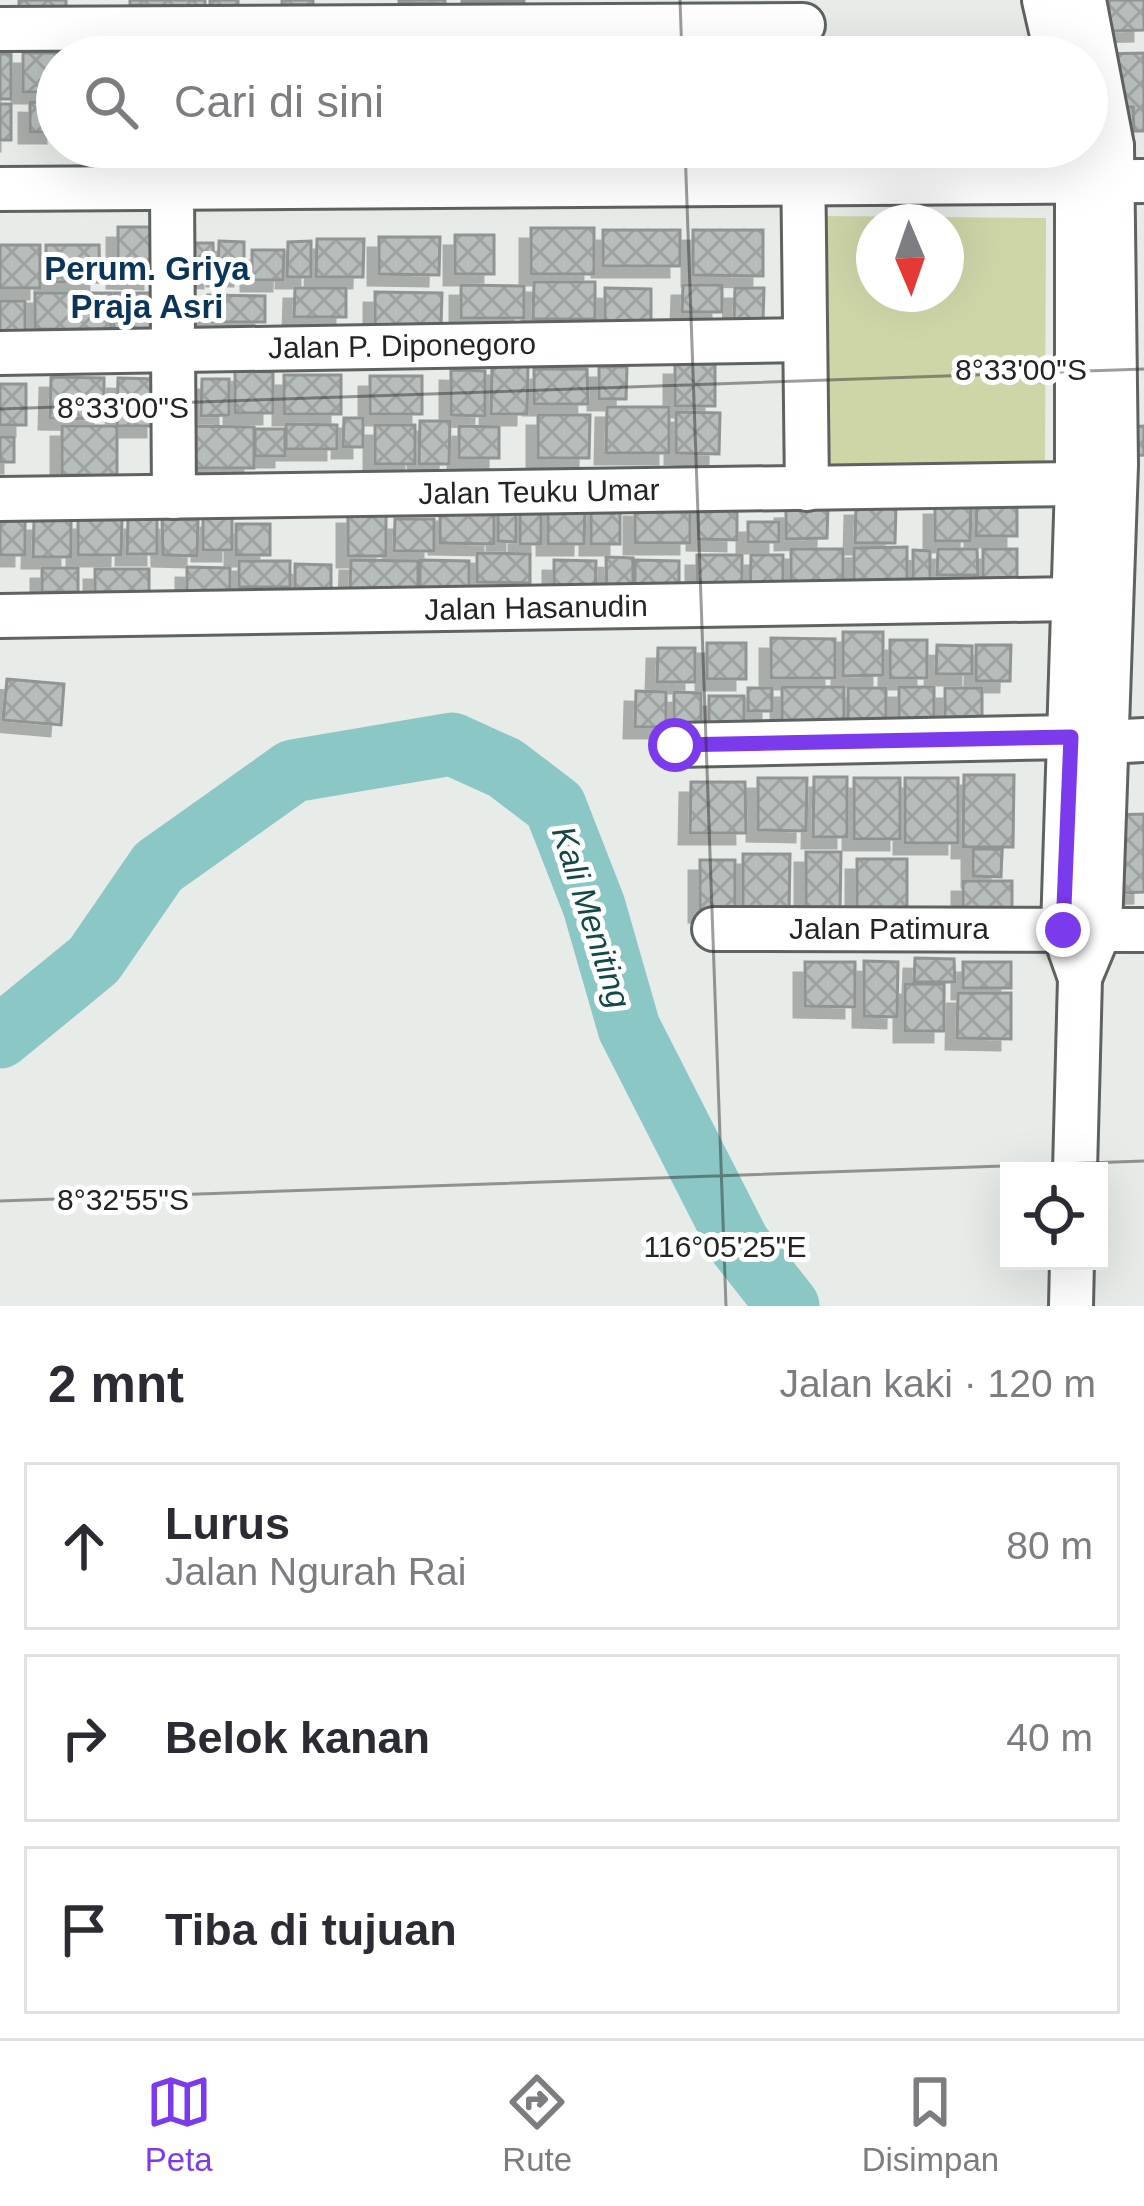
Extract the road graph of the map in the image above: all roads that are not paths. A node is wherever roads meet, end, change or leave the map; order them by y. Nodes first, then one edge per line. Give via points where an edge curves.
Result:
1 (1044, 0) edge
2 (1084, 0) edge
3 (803, 27) edge
4 (0, 29) edge
5 (241, 29) edge
6 (1052, 36) edge
7 (1088, 36) edge
8 (36, 159) edge
9 (0, 160) edge
10 (623, 168) edge
11 (803, 168) edge
12 (1100, 168) edge
13 (1100, 168) edge
14 (172, 188) junction
15 (0, 189) edge
16 (805, 340) junction
17 (172, 350) junction
18 (0, 353) edge
19 (1130, 464) edge
20 (1077, 484) junction
21 (807, 489) junction
22 (174, 497) junction
23 (0, 500) edge
24 (1109, 600) edge
25 (0, 616) edge
26 (1107, 740) edge
27 (675, 745) dead end
28 (714, 929) dead end
29 (1081, 930) junction
30 (1144, 930) edge
31 (1075, 1162) edge
32 (1072, 1270) edge
33 (1071, 1306) edge

1 - 6 street
2 - 7 street
3 - 5 street
4 - 5 street
8 - 9 street
10 - 14 street
11 - 16 street
12 - 19 street
13 - 20 street
14 - 15 street
14 - 17 street
16 - 17 street, Jalan P. Diponegoro
16 - 21 street
17 - 18 street, Jalan P. Diponegoro
17 - 22 street
19 - 24 street
20 - 21 street, Jalan Teuku Umar
20 - 24 street
21 - 22 street, Jalan Teuku Umar
22 - 23 street, Jalan Teuku Umar
24 - 25 street, Jalan Hasanudin
24 - 26 street
26 - 27 street
26 - 29 street
28 - 29 street, Jalan Patimura
29 - 30 street, Jalan Patimura
29 - 31 street
32 - 33 street

